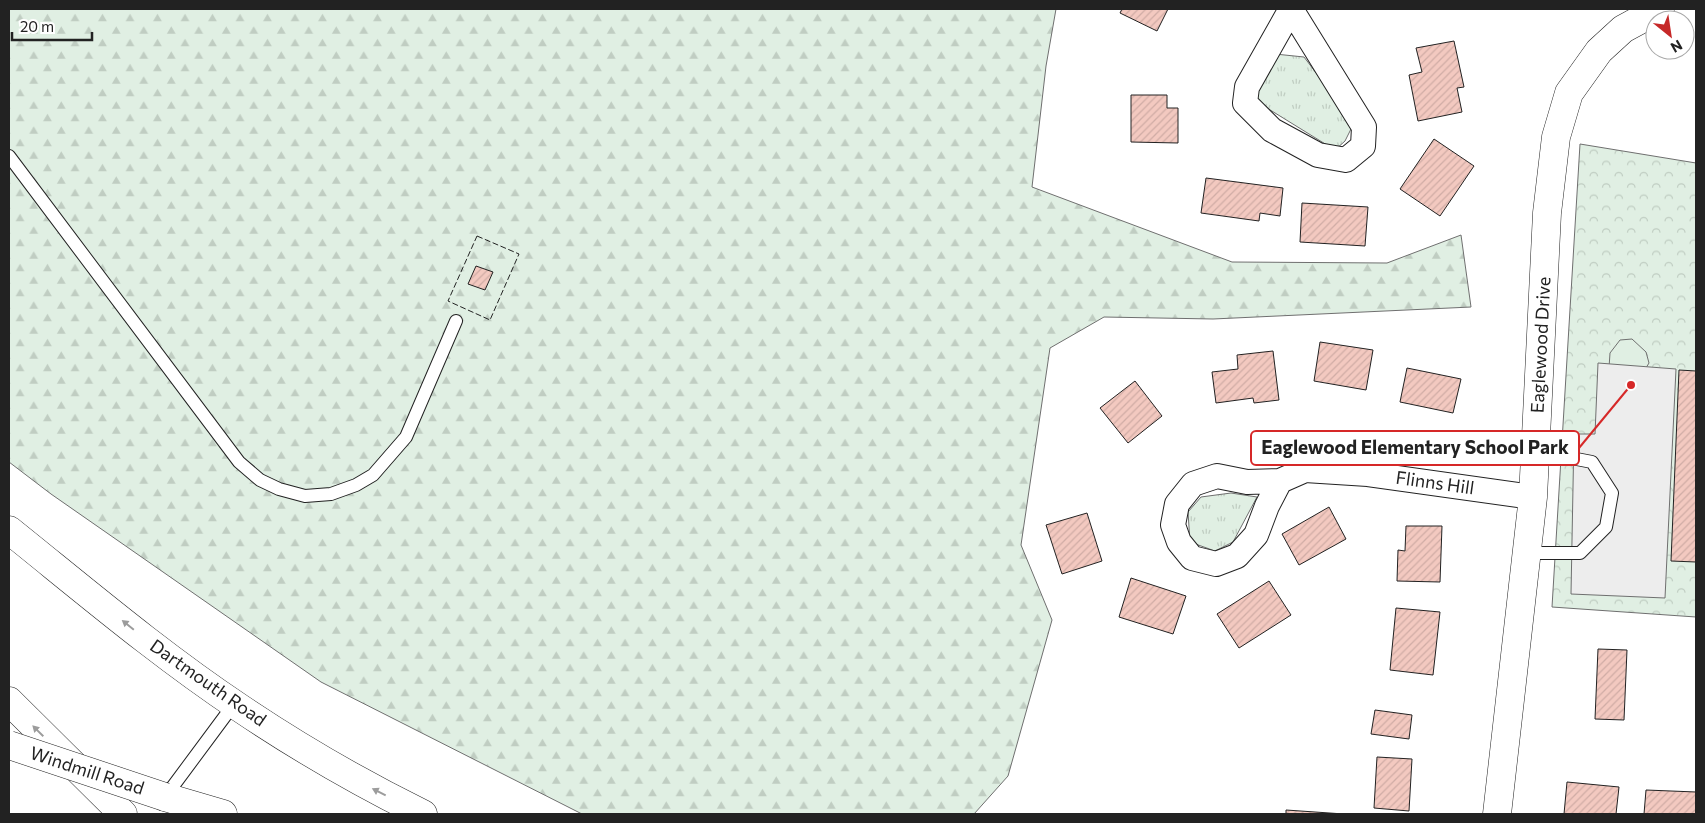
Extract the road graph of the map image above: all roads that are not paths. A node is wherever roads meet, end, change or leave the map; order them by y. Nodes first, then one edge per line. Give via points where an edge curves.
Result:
1 (1291, 9) edge
2 (1660, 9) edge
3 (9, 156) edge
4 (456, 321) dead end
5 (1535, 451) junction
6 (1280, 481) junction
7 (1533, 497) junction
8 (9, 530) edge
9 (1528, 553) junction
10 (9, 702) edge
11 (234, 704) junction
12 (9, 745) edge
13 (165, 796) junction
14 (123, 814) edge
15 (223, 814) edge
16 (423, 814) edge
17 (1498, 814) edge

1 - 1 street via 1247,87 1245,103 1272,130 1318,155 1346,160 1363,146 1364,127
2 - 5 main road, Eaglewood Drive via 1623,29 1599,50 1570,93 1556,137 1547,213
3 - 4 lane via 239,462 260,480 280,489 305,496 331,494 373,475 406,437
5 - 7 main road, Eaglewood Drive
5 - 9 lane via 1592,462 1612,493 1606,527 1580,553
6 - 6 street, Flinns Hill via 1247,482 1218,476 1193,484 1177,504 1173,525 1179,542 1192,558 1216,564 1237,556 1256,535
6 - 7 street, Flinns Hill via 1305,470 1368,474
7 - 9 main road, Eaglewood Drive
11 -> 8 main road, Dartmouth Road via 154,646
9 - 17 main road, Eaglewood Drive
14 -> 10 main road
11 - 13 lane
16 -> 11 main road, Dartmouth Road via 370,788
12 - 13 main road, Windmill Road, bridge
13 - 15 main road

